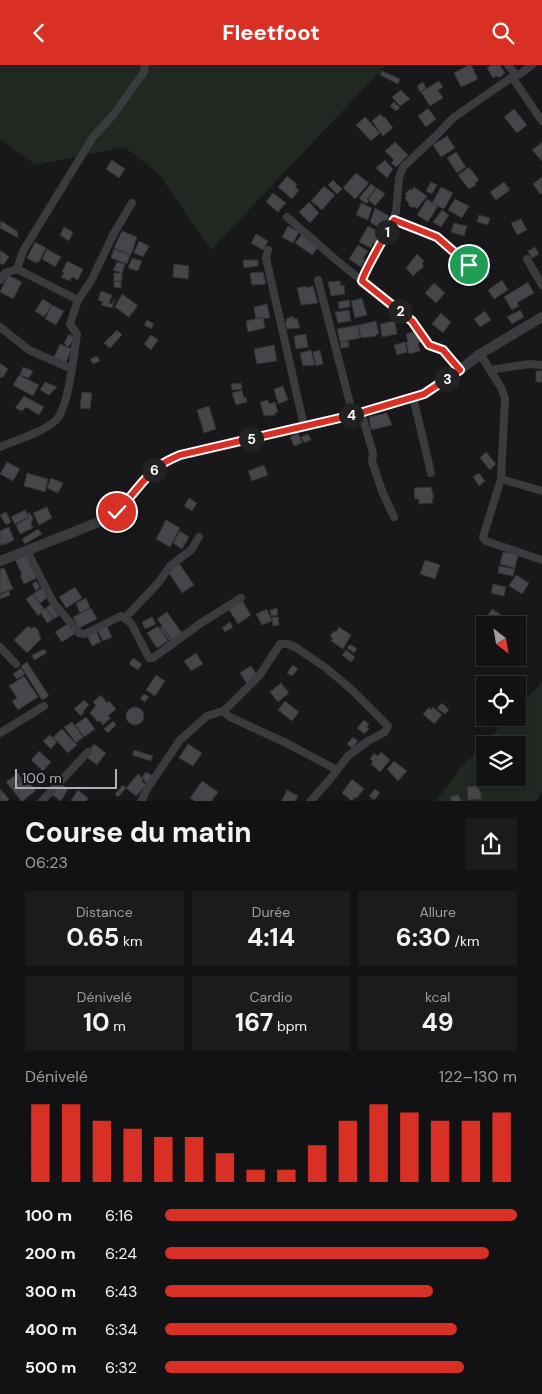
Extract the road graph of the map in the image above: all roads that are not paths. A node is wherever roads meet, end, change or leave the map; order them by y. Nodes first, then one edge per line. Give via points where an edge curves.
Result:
1 (145, 65) edge
2 (508, 65) edge
3 (532, 65) edge
4 (514, 76) junction
5 (542, 121) edge
6 (132, 203) dead end
7 (287, 217) dead end
8 (394, 220) junction
9 (268, 250) dead end
10 (526, 259) dead end
11 (17, 269) junction
12 (486, 274) dead end
13 (318, 279) dead end
14 (0, 280) edge
15 (362, 281) junction
16 (542, 285) edge
17 (78, 300) junction
18 (542, 317) edge
19 (0, 327) edge
20 (480, 354) junction
21 (542, 365) edge
22 (72, 369) junction
23 (460, 370) junction
24 (490, 370) junction
25 (413, 397) junction
26 (357, 414) junction
27 (304, 426) junction
28 (0, 447) edge
29 (430, 473) dead end
30 (501, 479) junction
31 (542, 491) edge
32 (394, 517) dead end
33 (198, 537) dead end
34 (27, 551) junction
35 (542, 560) edge
36 (0, 561) edge
37 (241, 598) dead end
38 (124, 618) junction
39 (0, 647) edge
40 (16, 664) dead end
41 (44, 706) dead end
42 (223, 711) junction
43 (0, 733) edge
44 (88, 752) dead end
45 (337, 771) junction
46 (41, 801) edge
47 (141, 801) edge
48 (310, 801) edge

1 - 11 street via 144,72 119,107 93,137 23,251
2 - 4 street
3 - 4 street
4 - 5 street
4 - 8 street via 453,118 403,167 398,177
6 - 17 street
7 - 15 street
8 - 12 street via 437,237 469,265
8 - 15 street
9 - 27 street via 266,258
10 - 16 street
11 - 14 street via 5,273
11 - 17 street
13 - 26 street
15 - 23 street via 412,321 429,345 443,350
17 - 22 street via 70,324 77,334
18 - 20 street
19 - 22 street via 29,350
20 - 23 street
20 - 24 street
21 - 24 street
22 - 28 street via 57,419
23 - 25 street via 424,394
24 - 30 street via 505,399
25 - 26 street
25 - 29 street
26 - 27 street
26 - 32 street via 373,453 372,461 382,491
27 - 34 street via 180,455 159,466 109,517
30 - 31 street
30 - 35 street via 485,540
33 - 38 street via 191,550 170,566
34 - 36 street
34 - 38 street via 53,602 79,633 85,634 117,617
37 - 38 street via 151,658 147,657 131,623
39 - 40 street
41 - 43 street
42 - 45 street
42 - 45 street via 259,676 280,644 295,647 341,680 388,726 385,732 348,756
42 - 47 street via 208,717 180,740
44 - 46 street
45 - 48 street

